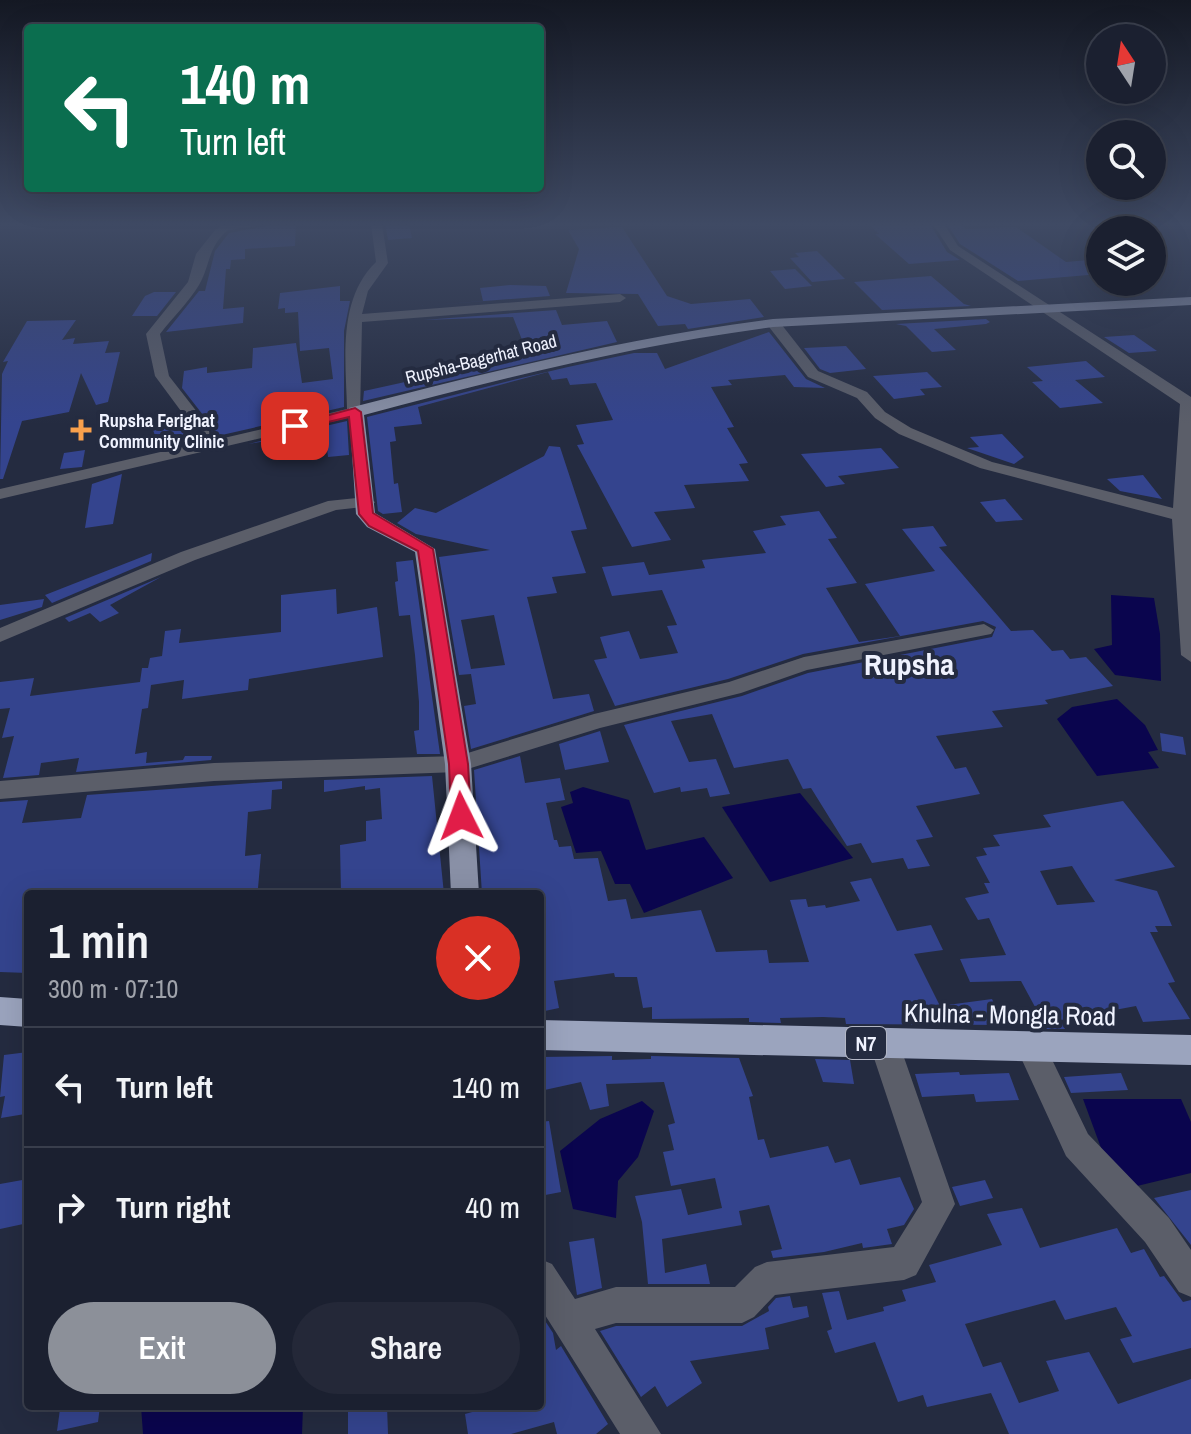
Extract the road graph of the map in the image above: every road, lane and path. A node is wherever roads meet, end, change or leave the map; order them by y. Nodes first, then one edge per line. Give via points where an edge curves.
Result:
1 (188, 291) edge
2 (362, 291) edge
3 (1019, 291) edge
4 (620, 298) dead end
5 (1191, 301) edge
6 (1047, 309) junction
7 (354, 319) junction
8 (773, 323) junction
9 (355, 412) junction
10 (204, 447) junction
11 (0, 494) edge
12 (366, 502) junction
13 (1185, 520) edge
14 (984, 630) dead end
15 (0, 636) edge
16 (1191, 655) edge
17 (458, 764) junction
18 (0, 790) edge
19 (465, 890) edge
20 (0, 1011) edge
21 (24, 1013) edge
22 (544, 1035) edge
23 (884, 1043) junction
24 (1031, 1047) junction
25 (1191, 1050) edge
26 (1191, 1280) edge
27 (544, 1282) edge
28 (568, 1319) junction
29 (642, 1434) edge

1 - 10 street via 153,334 162,376 200,426
2 - 7 street
3 - 6 street
4 - 7 street
5 - 6 main road, Rupsha-Bagerhat Road
6 - 8 main road, Rupsha-Bagerhat Road
6 - 13 street via 1188,402
7 - 9 street
8 - 9 main road, Rupsha-Bagerhat Road via 638,343
8 - 13 street via 813,374 862,395 905,431 986,465
9 - 10 street
9 - 12 main road
10 - 11 street
12 - 15 street via 334,505 188,556
12 - 17 main road via 366,514 374,523 425,549
13 - 16 street
14 - 17 street via 804,664
17 - 18 street via 214,772
17 - 19 main road
20 - 21 highway
22 - 23 highway, Khulna - Mongla Road / N7
23 - 24 highway, Khulna - Mongla Road / N7
23 - 28 street via 939,1204 904,1263 767,1279 742,1305 616,1305
24 - 25 highway, Khulna - Mongla Road / N7
24 - 26 street via 1077,1145 1157,1230
27 - 28 street
28 - 29 street

